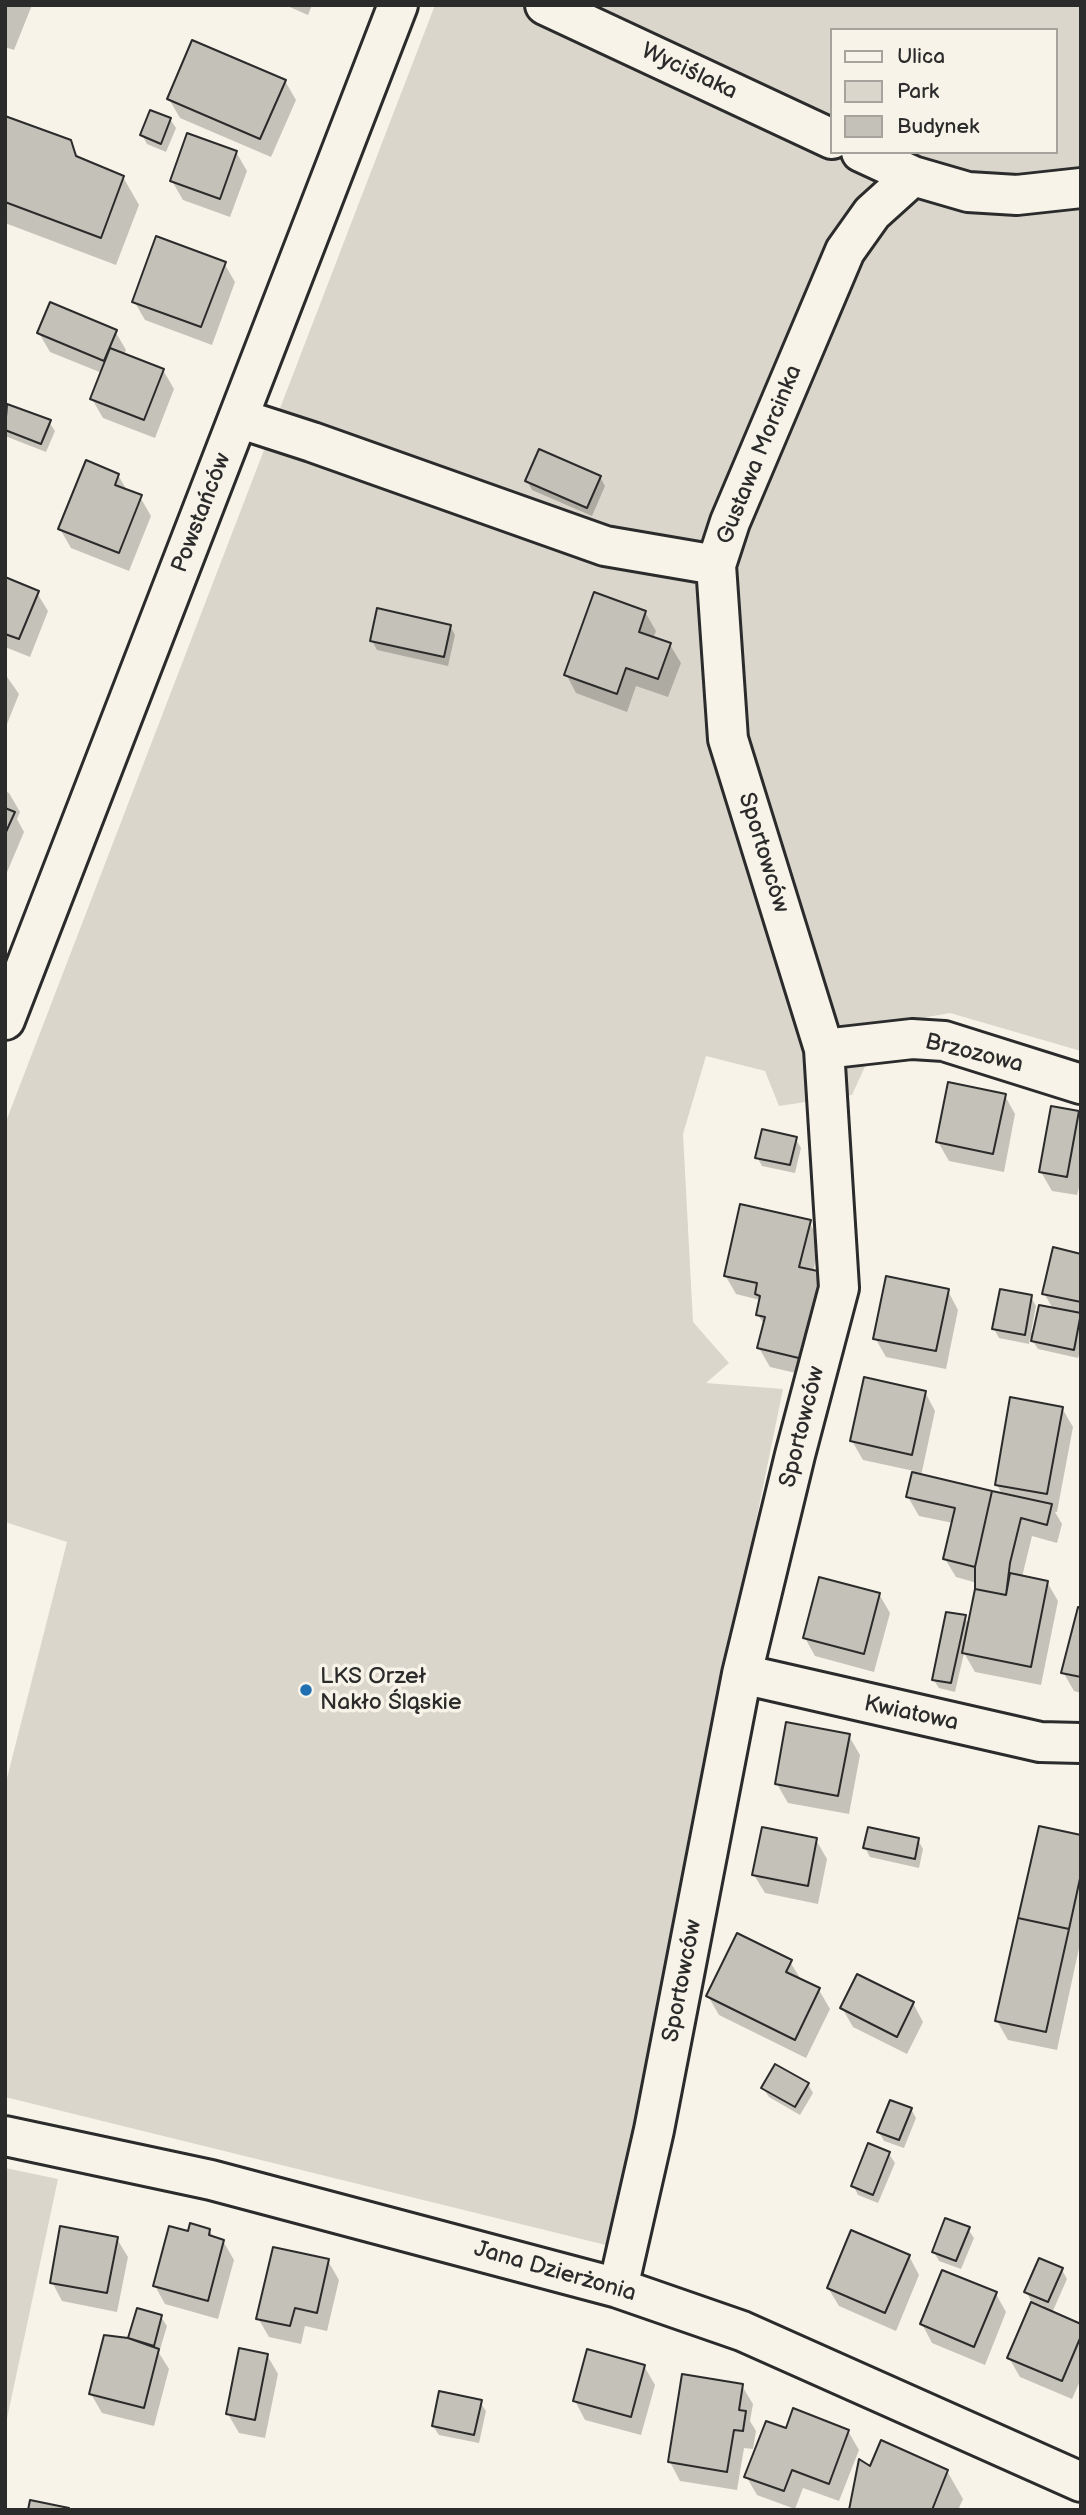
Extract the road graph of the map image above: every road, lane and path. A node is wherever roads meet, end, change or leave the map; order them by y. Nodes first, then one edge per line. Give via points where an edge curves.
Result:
1 (398, 5) edge
2 (545, 5) edge
3 (830, 138) edge
4 (865, 154) edge
5 (913, 176) junction
6 (1081, 188) edge
7 (238, 418) junction
8 (716, 565) junction
9 (5, 1020) edge
10 (824, 1049) junction
11 (1081, 1084) edge
12 (742, 1674) junction
13 (1081, 1743) edge
14 (5, 2136) edge
15 (618, 2288) junction
16 (1081, 2482) edge

1 - 7 street, Powstańców
2 - 3 street, Wyciślaka
4 - 5 street
5 - 6 street via 968,192 1017,195
5 - 8 street, Gustawa Morcinka via 872,213 845,251
7 - 8 street, Gustawa Morcinka via 605,545
7 - 9 street, Powstańców
8 - 10 street, Sportowców via 729,740
10 - 11 street, Brzozowa via 912,1039 944,1041
10 - 12 street, Sportowców via 839,1288
12 - 13 street, Kwiatowa via 1040,1742
12 - 15 street, Sportowców via 654,2130
14 - 15 street, Jana Dzierżonia via 211,2180
15 - 16 street, Jana Dzierżonia via 742,2331

